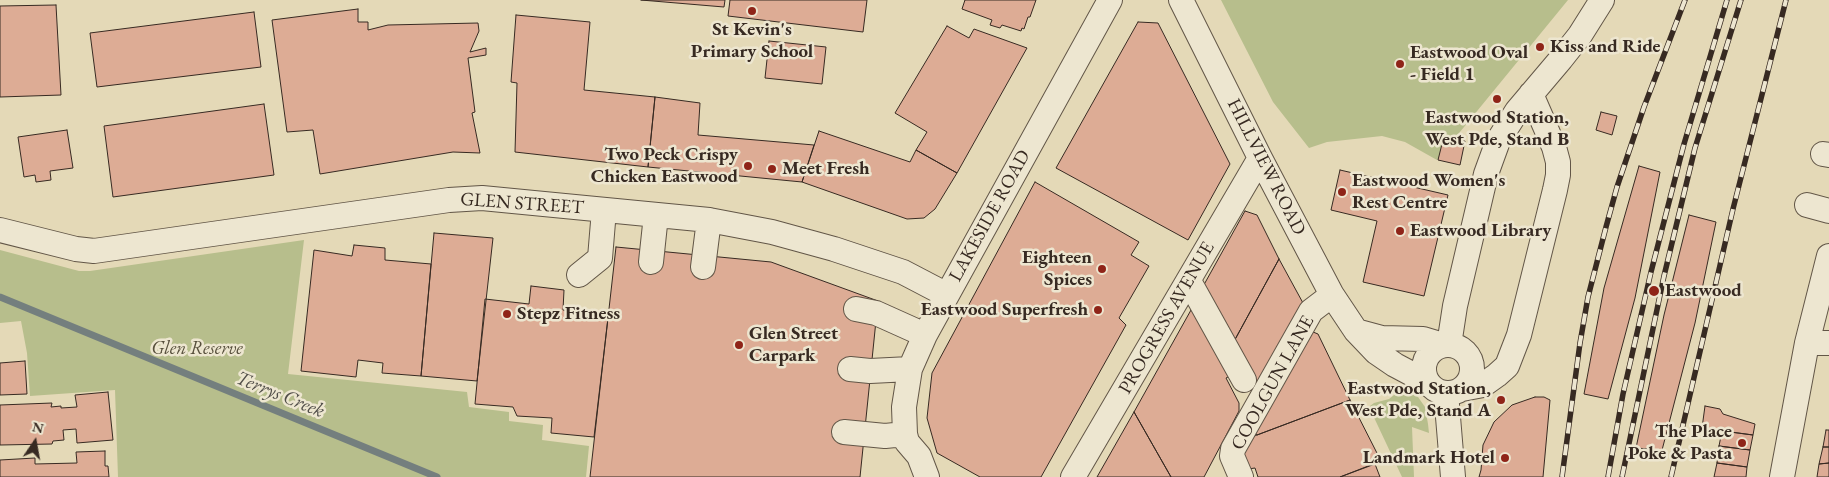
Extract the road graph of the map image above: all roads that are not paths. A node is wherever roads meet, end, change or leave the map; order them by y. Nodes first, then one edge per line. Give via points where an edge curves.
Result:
1 (1110, 0) edge
2 (1181, 0) edge
3 (1602, 0) edge
4 (1530, 94) junction
5 (1260, 158) junction
6 (1806, 205) dead end
7 (604, 210) junction
8 (1829, 211) edge
9 (656, 215) junction
10 (709, 220) junction
11 (0, 230) edge
12 (1829, 256) edge
13 (651, 262) dead end
14 (703, 267) dead end
15 (580, 275) dead end
16 (1189, 281) junction
17 (947, 294) junction
18 (1332, 295) junction
19 (856, 309) dead end
20 (1356, 331) junction
21 (925, 335) junction
22 (1818, 343) edge
23 (1446, 345) junction
24 (850, 369) dead end
25 (910, 370) junction
26 (1244, 380) dead end
27 (1445, 388) junction
28 (844, 432) dead end
29 (906, 438) junction
30 (910, 477) edge
31 (927, 477) edge
32 (1073, 477) edge
33 (1241, 477) edge
34 (1453, 477) edge
35 (1782, 477) edge

1 - 17 street, LAKESIDE ROAD
2 - 5 street, HILLVIEW ROAD
3 - 4 street via 1575,41
4 - 23 street via 1498,141 1486,174
4 - 27 street via 1554,147 1558,175 1519,334 1507,366 1498,376 1483,385
5 - 16 street, PROGRESS AVENUE
5 - 18 street, HILLVIEW ROAD
6 - 8 street
7 - 9 street, GLEN STREET
7 - 11 street, GLEN STREET via 482,198 449,200 94,251
7 - 15 street via 600,258
9 - 10 street, GLEN STREET
9 - 13 street
10 - 14 street
10 - 17 street, GLEN STREET via 772,232 834,249 903,272
12 - 22 street
16 - 26 street
16 - 32 street, PROGRESS AVENUE
17 - 21 street, LAKESIDE ROAD
18 - 20 street, HILLVIEW ROAD
18 - 33 street, COOLGUN LANE via 1311,311 1233,448 1232,456
19 - 21 street via 876,313
20 - 23 street via 1382,338 1423,339
20 - 27 street, HILLVIEW ROAD via 1376,352 1395,365
21 - 25 street, LAKESIDE ROAD
22 - 35 street
23 - 27 street via 1429,353 1424,375
23 - 27 street via 1457,346 1468,356 1471,377
24 - 25 street
25 - 29 street, LAKESIDE ROAD via 904,407
27 - 34 street
28 - 29 street
29 - 30 street, LAKESIDE ROAD via 904,461
29 - 31 street via 919,456

